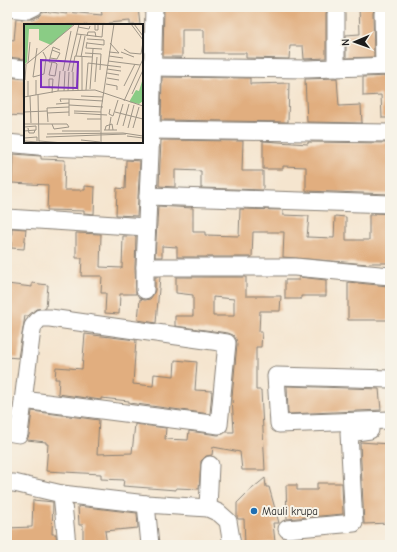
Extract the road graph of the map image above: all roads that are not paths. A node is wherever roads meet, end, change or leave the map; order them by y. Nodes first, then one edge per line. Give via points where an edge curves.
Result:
1 (34, 7) edge
2 (154, 7) edge
3 (7, 8) edge
4 (383, 13) dead end
5 (336, 14) dead end
6 (387, 66) edge
7 (7, 67) edge
8 (152, 67) junction
9 (336, 68) junction
10 (24, 69) edge
11 (147, 84) edge
12 (151, 130) junction
13 (390, 133) edge
14 (7, 144) edge
15 (149, 151) junction
16 (148, 196) junction
17 (390, 204) edge
18 (7, 218) edge
19 (146, 227) junction
20 (145, 266) junction
21 (390, 276) edge
22 (145, 290) dead end
23 (390, 379) edge
24 (23, 400) junction
25 (390, 420) edge
26 (390, 427) edge
27 (7, 432) edge
28 (210, 465) dead end
29 (7, 483) edge
30 (62, 494) junction
31 (146, 504) junction
32 (208, 508) junction
33 (287, 528) dead end
34 (67, 545) edge
35 (150, 545) edge
36 (232, 545) edge

1 - 3 street via 28,10
2 - 8 street
4 - 6 street
5 - 9 street
6 - 9 street
7 - 10 street
8 - 9 street
8 - 11 street
11 - 12 street
12 - 13 street
12 - 15 street
14 - 15 street
15 - 16 street
16 - 17 street
16 - 19 street
18 - 19 street
19 - 20 street
20 - 21 street via 295,267
20 - 22 street
23 - 25 street via 276,376 279,424
24 - 24 street via 33,326 40,318 57,318 228,343 219,425
24 - 27 street via 19,434
26 - 33 street via 348,433 354,523
28 - 32 street
29 - 30 street
30 - 31 street
30 - 34 street
31 - 32 street
31 - 35 street
32 - 36 street via 228,521

